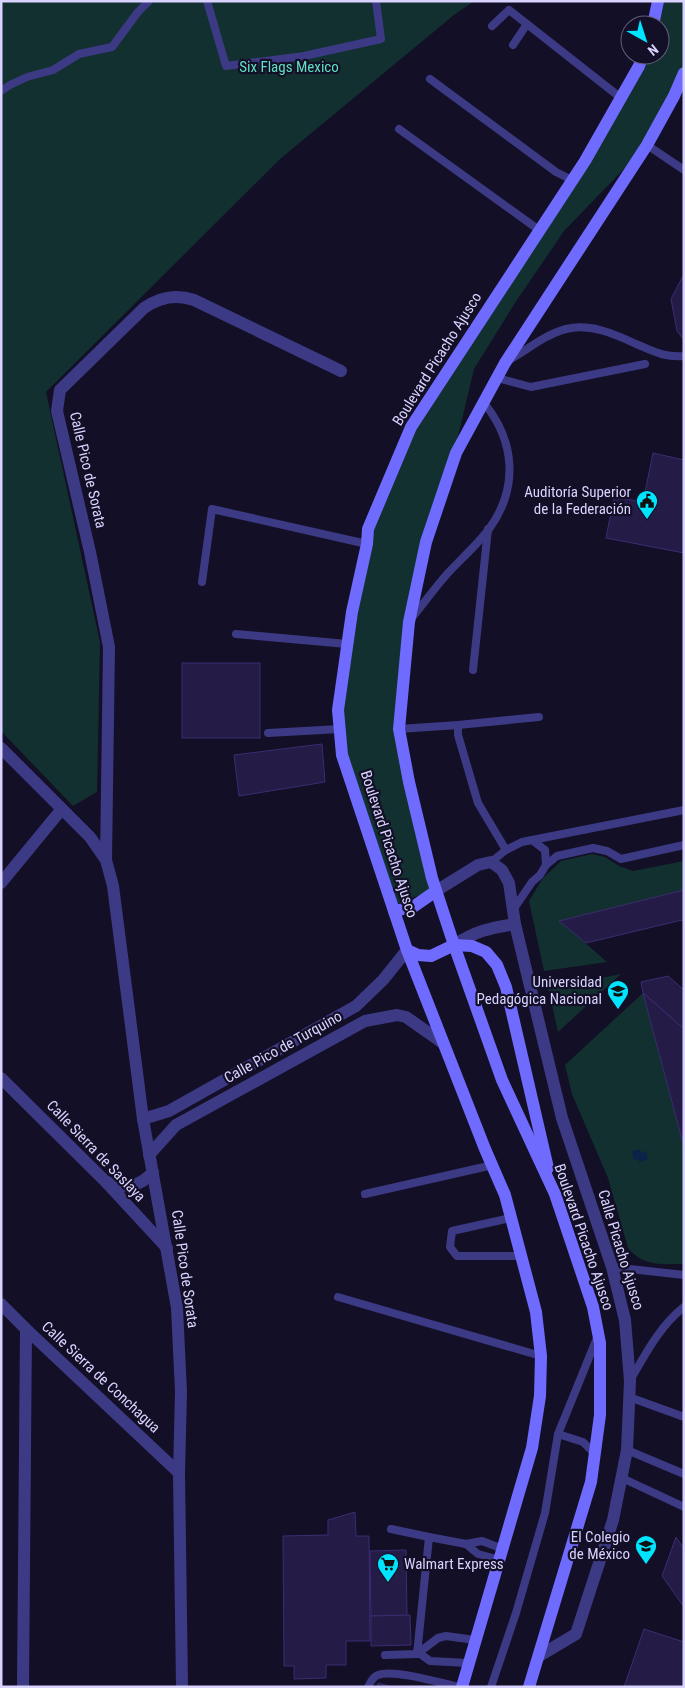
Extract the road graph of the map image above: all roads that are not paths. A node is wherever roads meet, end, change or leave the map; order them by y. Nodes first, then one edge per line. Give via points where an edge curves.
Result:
1 (149, 1) edge
2 (207, 1) edge
3 (376, 1) edge
4 (658, 1) edge
5 (655, 15) edge
6 (527, 24) junction
7 (492, 26) dead end
8 (513, 45) dead end
9 (640, 65) edge
10 (684, 73) edge
11 (430, 79) dead end
12 (1, 91) edge
13 (679, 95) edge
14 (621, 98) junction
15 (399, 129) dead end
16 (647, 145) junction
17 (684, 170) edge
18 (572, 180) junction
19 (539, 230) junction
20 (684, 356) edge
21 (505, 363) junction
22 (644, 364) dead end
23 (341, 371) dead end
24 (497, 378) junction
25 (484, 402) junction
26 (488, 529) junction
27 (367, 544) junction
28 (202, 582) dead end
29 (409, 622) junction
30 (236, 634) dead end
31 (347, 644) junction
32 (473, 670) dead end
33 (539, 717) dead end
34 (458, 725) junction
35 (399, 728) junction
36 (340, 729) junction
37 (268, 733) dead end
38 (1, 748) edge
39 (61, 810) junction
40 (684, 810) edge
41 (532, 840) junction
42 (684, 845) edge
43 (506, 850) junction
44 (106, 860) junction
45 (491, 862) junction
46 (546, 865) junction
47 (1, 884) edge
48 (436, 891) junction
49 (513, 910) junction
50 (394, 912) junction
51 (515, 924) junction
52 (454, 945) junction
53 (407, 950) junction
54 (443, 1043) junction
55 (1, 1078) edge
56 (144, 1119) junction
57 (150, 1155) junction
58 (493, 1164) junction
59 (153, 1172) junction
60 (104, 1181) junction
61 (365, 1194) dead end
62 (555, 1194) junction
63 (512, 1218) junction
64 (167, 1248) junction
65 (522, 1256) junction
66 (612, 1267) junction
67 (684, 1275) edge
68 (338, 1297) dead end
69 (1, 1304) edge
70 (684, 1307) edge
71 (26, 1329) junction
72 (598, 1334) junction
73 (541, 1356) junction
74 (630, 1381) junction
75 (630, 1396) junction
76 (684, 1417) edge
77 (558, 1434) junction
78 (627, 1450) junction
79 (595, 1454) junction
80 (179, 1473) junction
81 (684, 1474) edge
82 (622, 1478) junction
83 (684, 1507) edge
84 (391, 1529) dead end
85 (429, 1537) junction
86 (466, 1544) junction
87 (501, 1555) junction
88 (475, 1640) junction
89 (418, 1653) junction
90 (385, 1655) dead end
91 (539, 1656) junction
92 (468, 1663) junction
93 (23, 1687) edge
94 (182, 1687) edge
95 (368, 1687) edge
96 (460, 1687) edge
97 (491, 1687) edge
98 (531, 1687) edge

1 - 12 lane via 112,47 79,54 53,70 27,77
2 - 3 lane via 226,66 304,56 381,39
4 - 5 main road
6 - 7 lane via 509,10
6 - 8 lane
6 - 14 lane
9 - 14 main road, Boulevard Picacho Ajusco
10 - 13 main road, Boulevard Picacho Ajusco
11 - 18 lane via 556,172
13 - 16 main road, Boulevard Picacho Ajusco
14 - 18 main road, Boulevard Picacho Ajusco
15 - 19 lane
16 - 17 lane
16 - 21 main road, Boulevard Picacho Ajusco
18 - 19 main road, Boulevard Picacho Ajusco
19 - 27 main road, Boulevard Picacho Ajusco via 411,427 368,529
20 - 21 lane via 655,353 612,333 587,327 566,329
21 - 24 main road, Boulevard Picacho Ajusco
22 - 24 lane via 531,387
23 - 44 street, Calle Pico de Sorata via 194,300 171,297 152,302 144,308 60,390 57,411 109,647
24 - 25 main road, Boulevard Picacho Ajusco
25 - 26 lane via 505,438 509,461 508,487 502,507
25 - 29 main road, Boulevard Picacho Ajusco via 456,453 426,542
26 - 29 lane
26 - 32 lane
27 - 28 lane via 212,510
27 - 31 main road, Boulevard Picacho Ajusco
29 - 35 main road, Boulevard Picacho Ajusco
30 - 31 lane
31 - 36 main road, Boulevard Picacho Ajusco via 338,710
33 - 34 lane
34 - 35 lane
34 - 43 lane via 478,803
35 - 48 main road, Boulevard Picacho Ajusco
36 - 37 lane
36 - 50 main road, Boulevard Picacho Ajusco via 342,755
38 - 39 street, Calle Pico de Sorata
39 - 44 street, Calle Pico de Sorata via 90,837
39 - 47 street
40 - 41 lane
41 - 43 lane
41 - 46 lane via 545,850
42 - 46 lane via 621,859 593,848 557,856
43 - 45 lane
44 - 56 street, Calle Pico de Sorata via 114,886
45 - 48 street via 478,865
45 - 49 street, Calle Picacho Ajusco via 502,870 509,883
46 - 49 lane
48 - 50 main road via 413,907
48 - 52 main road, Boulevard Picacho Ajusco
49 - 51 street, Calle Picacho Ajusco
50 - 53 main road, Boulevard Picacho Ajusco
51 - 52 street via 486,929
51 - 66 street, Calle Picacho Ajusco via 562,1118
52 - 53 main road via 431,956
52 - 62 main road, Boulevard Picacho Ajusco via 502,1080
52 - 62 main road via 472,946 486,952 497,965 506,986
53 - 54 main road, Boulevard Picacho Ajusco
53 - 56 street, Calle Pico de Turquino via 356,1006 169,1111
54 - 57 street, Calle Pico de Turquino via 406,1017 397,1015 365,1021 176,1125
54 - 58 main road, Boulevard Picacho Ajusco
55 - 60 street, Calle Sierra de Saslaya
56 - 57 street, Calle Pico de Sorata
57 - 59 street, Calle Pico de Sorata
58 - 61 lane
58 - 63 main road, Boulevard Picacho Ajusco
59 - 60 street via 143,1182 130,1186 116,1186
59 - 64 street, Calle Pico de Sorata
60 - 64 street, Calle Sierra de Saslaya
62 - 72 main road, Boulevard Picacho Ajusco via 593,1307
63 - 65 main road, Boulevard Picacho Ajusco
63 - 65 lane via 452,1232 450,1247 457,1256
64 - 80 street, Calle Pico de Sorata via 177,1308 181,1392
65 - 73 main road, Boulevard Picacho Ajusco via 536,1312
66 - 67 lane
66 - 74 street, Calle Picacho Ajusco via 625,1320
68 - 73 lane
69 - 71 street, Calle Sierra de Conchagua
70 - 74 lane via 671,1318 649,1348
71 - 80 street, Calle Sierra de Conchagua
71 - 93 street
72 - 77 lane
72 - 79 main road, Boulevard Picacho Ajusco via 600,1415
73 - 87 main road, Boulevard Picacho Ajusco via 540,1396 532,1448
74 - 75 street, Calle Picacho Ajusco
75 - 76 lane
75 - 78 street, Calle Picacho Ajusco
77 - 79 lane via 583,1442
77 - 97 lane via 545,1513
78 - 81 lane
78 - 82 street, Calle Picacho Ajusco
79 - 91 main road, Boulevard Picacho Ajusco via 591,1482
80 - 94 street, Calle Pico de Sorata
82 - 83 lane
82 - 91 street, Calle Picacho Ajusco via 613,1520 576,1634
84 - 85 lane
85 - 86 lane
85 - 89 lane
86 - 87 lane via 478,1554
86 - 87 lane via 482,1541
87 - 88 main road, Boulevard Picacho Ajusco
88 - 89 lane via 446,1636
88 - 92 main road, Boulevard Picacho Ajusco
89 - 90 lane
89 - 92 lane via 430,1661
91 - 98 main road, Boulevard Picacho Ajusco
92 - 96 main road, Boulevard Picacho Ajusco
95 - 96 lane via 378,1675 403,1674

